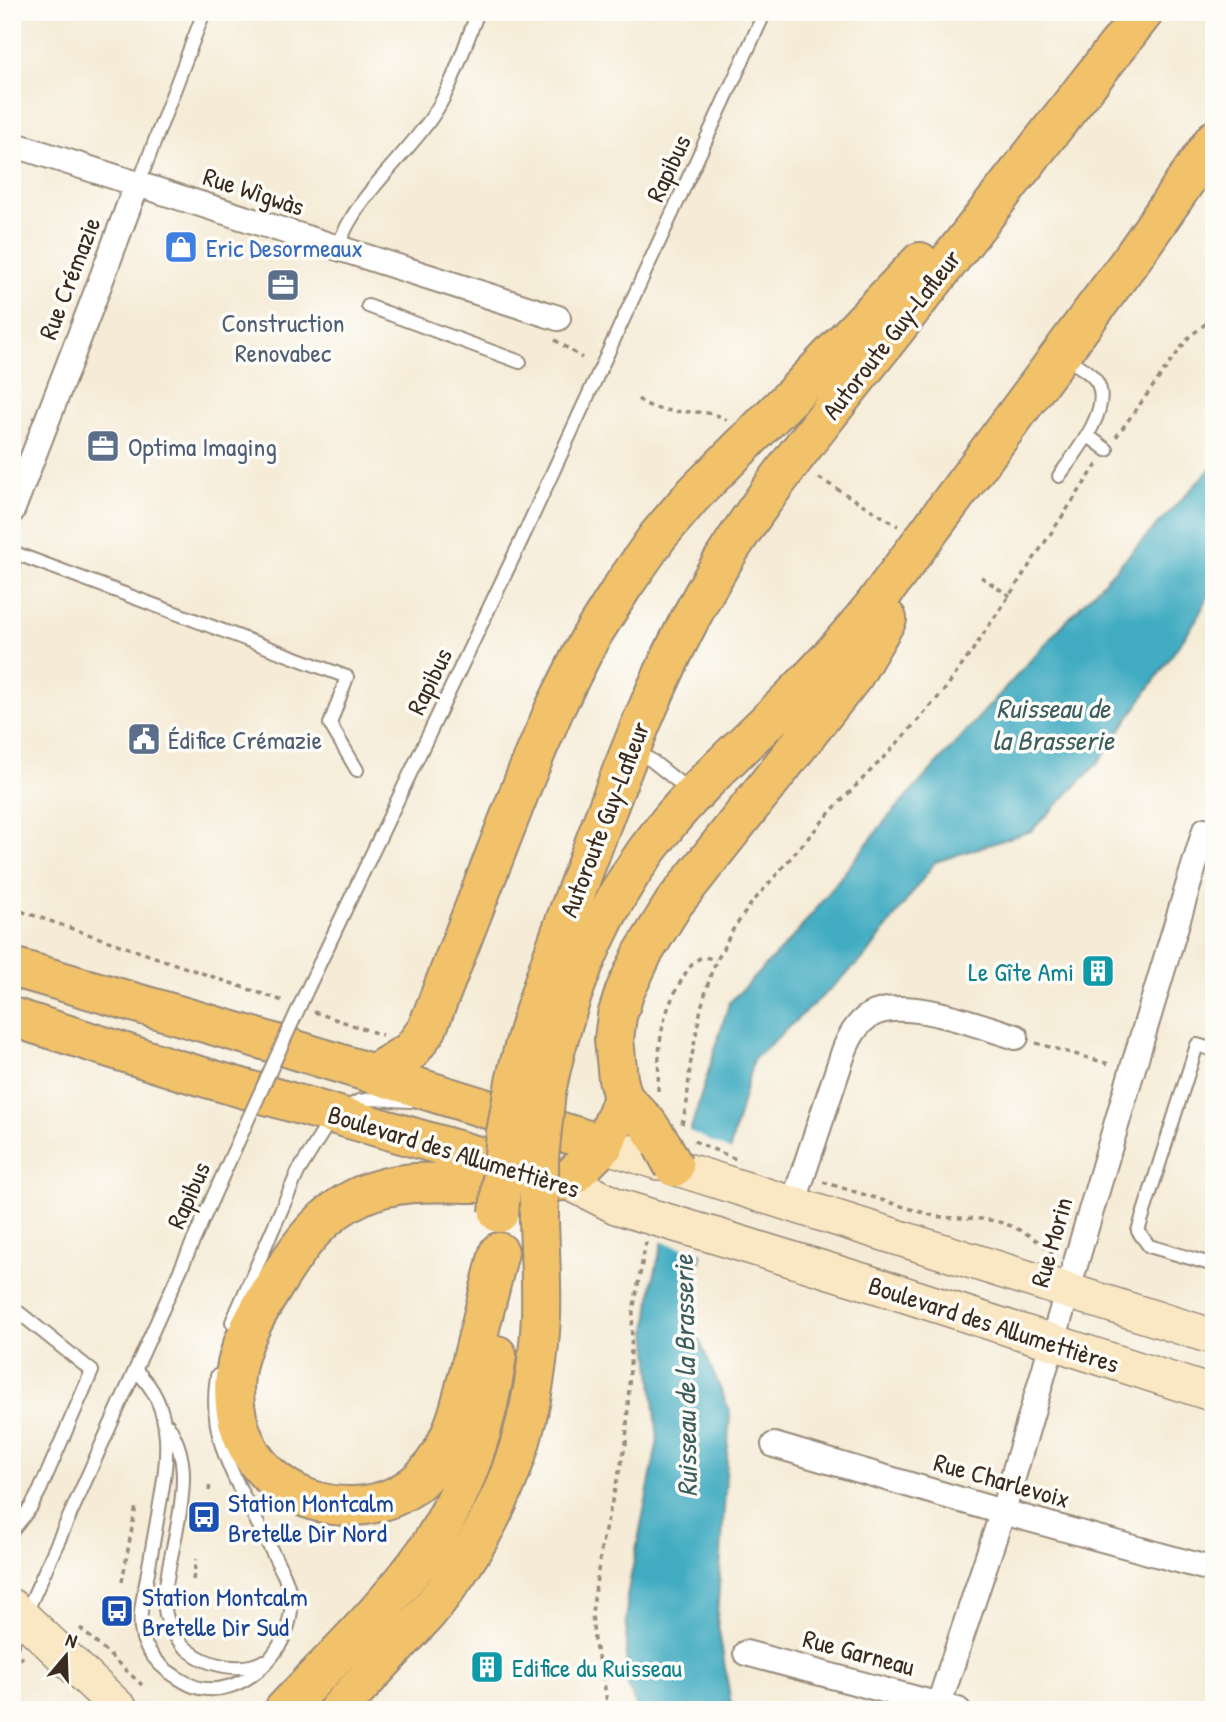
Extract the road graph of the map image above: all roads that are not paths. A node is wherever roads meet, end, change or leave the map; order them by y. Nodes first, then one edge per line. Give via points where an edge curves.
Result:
1 (204, 12) edge
2 (478, 12) edge
3 (765, 12) edge
4 (1144, 12) edge
5 (1085, 87) junction
6 (1214, 140) edge
7 (12, 144) edge
8 (138, 185) junction
9 (337, 249) junction
10 (368, 306) dead end
11 (558, 318) dead end
12 (1061, 355) junction
13 (520, 362) dead end
14 (1087, 435) junction
15 (1107, 450) road end
16 (986, 456) junction
17 (1059, 476) dead end
18 (12, 510) edge
19 (12, 552) edge
20 (630, 750) junction
21 (357, 770) dead end
22 (693, 794) junction
23 (1210, 831) edge
24 (12, 967) edge
25 (12, 1017) edge
26 (1016, 1037) road end
27 (1214, 1050) edge
28 (373, 1073) junction
29 (531, 1087) junction
30 (641, 1096) junction
31 (470, 1102) junction
32 (338, 1115) junction
33 (604, 1144) junction
34 (672, 1149) junction
35 (567, 1181) junction
36 (803, 1191) junction
37 (499, 1252) junction
38 (1214, 1265) edge
39 (1067, 1292) junction
40 (12, 1307) edge
41 (227, 1336) dead end
42 (1214, 1337) edge
43 (1053, 1342) junction
44 (218, 1369) dead end
45 (135, 1370) junction
46 (1214, 1394) edge
47 (236, 1413) junction
48 (165, 1421) junction
49 (774, 1445) dead end
50 (233, 1475) junction
51 (1003, 1511) junction
52 (12, 1531) edge
53 (1214, 1570) edge
54 (16, 1623) edge
55 (272, 1653) junction
56 (746, 1653) dead end
57 (132, 1697) edge
58 (945, 1708) edge
59 (284, 1710) edge
60 (338, 1710) edge

1 - 8 lane
2 - 9 lane via 432,116 375,184
3 - 45 lane, Rapibus, bridge via 306,992
4 - 5 main road, Autoroute Guy-Lafleur
5 - 20 main road, Autoroute Guy-Lafleur via 814,432 738,538 675,648
5 - 28 main road via 710,477 646,551 589,640 554,710 427,1029 411,1051
6 - 12 main road, Autoroute Guy-Lafleur
7 - 8 street, Rue Wìgwàs
8 - 9 street, Rue Wìgwàs
8 - 18 street, Rue Crémazie
9 - 11 street, Rue Wìgwàs
10 - 13 lane
12 - 14 lane via 1092,376 1099,388 1100,405
12 - 16 main road, Autoroute Guy-Lafleur
14 - 15 lane
14 - 17 lane
16 - 22 main road, Autoroute Guy-Lafleur via 845,640
16 - 30 main road via 854,675 693,877 652,938 631,978 614,1039 615,1059
19 - 21 lane via 347,677 330,724
20 - 22 lane
20 - 29 main road, Autoroute Guy-Lafleur via 530,1024
22 - 29 main road, Autoroute Guy-Lafleur via 649,849 607,915 570,1001 555,1054
23 - 39 street, Rue Morin
24 - 28 main road, Boulevard des Allumettières
25 - 32 main road, Boulevard des Allumettières
26 - 36 street via 916,1009 890,1009 866,1017 844,1051
27 - 38 lane via 1197,1045 1138,1231 1149,1246
28 - 31 main road, Boulevard des Allumettières
29 - 37 main road, Autoroute Guy-Lafleur, bridge via 506,1133
29 - 60 main road, Autoroute Guy-Lafleur, bridge via 539,1158 541,1315 527,1421 510,1476 485,1530 454,1580
30 - 33 main road
30 - 34 main road via 647,1124
31 - 32 lane via 366,1099
31 - 33 main road, Boulevard des Allumettières
32 - 35 main road, Boulevard des Allumettières
32 - 41 lane via 298,1172
33 - 34 main road, Boulevard des Allumettières
33 - 35 main road
34 - 36 main road, Boulevard des Allumettières
35 - 43 main road, Boulevard des Allumettières, bridge via 646,1223 716,1236
35 - 47 main road via 408,1183 362,1195 336,1209 298,1247 252,1325 237,1367
36 - 39 main road, Boulevard des Allumettières
37 - 47 main road via 452,1429 435,1463 409,1489 361,1506 334,1506 297,1494 258,1462 244,1440
37 - 59 main road, Autoroute Guy-Lafleur via 493,1377 478,1443 452,1506 402,1583
39 - 42 main road, Boulevard des Allumettières
39 - 43 street, Rue Morin
40 - 52 lane via 92,1371 40,1490
43 - 46 main road, Boulevard des Allumettières
43 - 51 street, Rue Morin
44 - 50 lane via 215,1419
45 - 48 lane via 157,1398
45 - 54 lane, Rapibus
47 - 50 lane
48 - 55 lane via 179,1447 183,1471 165,1589 171,1628 182,1645 215,1664 246,1667 261,1663
48 - 55 lane via 165,1477 142,1601 143,1639 162,1666 201,1688 239,1683 261,1668
49 - 51 street, Rue Charlevoix
50 - 55 lane via 289,1587 288,1627
51 - 53 street, Rue Charlevoix
51 - 58 street, Rue Morin
54 - 57 main road
56 - 58 street, Rue Garneau

